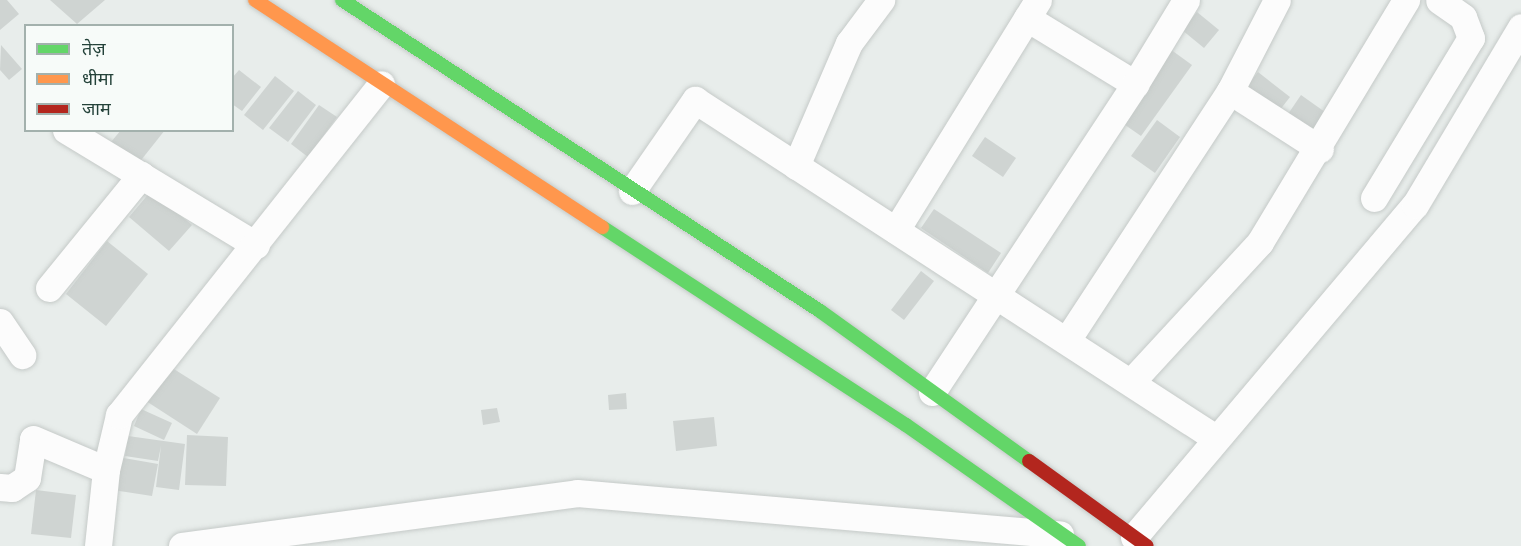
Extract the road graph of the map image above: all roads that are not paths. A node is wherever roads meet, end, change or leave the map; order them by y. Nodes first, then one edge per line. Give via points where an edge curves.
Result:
1 (255, 0) edge
2 (342, 0) edge
3 (881, 0) edge
4 (1186, 0) edge
5 (1277, 0) edge
6 (1407, 0) edge
7 (1439, 0) edge
8 (1032, 9) edge
9 (1521, 27) edge
10 (381, 84) junction
11 (1135, 84) junction
12 (1230, 91) junction
13 (69, 132) edge
14 (1320, 149) junction
15 (796, 166) junction
16 (141, 175) junction
17 (632, 191) junction
18 (1374, 198) dead end
19 (897, 230) junction
20 (256, 245) junction
21 (49, 288) dead end
22 (996, 294) junction
23 (0, 322) edge
24 (1067, 340) junction
25 (22, 355) dead end
26 (1131, 382) junction
27 (932, 392) junction
28 (1214, 437) junction
29 (106, 470) junction
30 (0, 487) edge
31 (1069, 540) edge
32 (1140, 541) edge
33 (98, 546) edge
34 (182, 546) edge

1 - 10 main road
2 - 17 main road
3 - 15 street via 849,43
4 - 11 street
5 - 12 street
6 - 14 street
7 - 18 street via 1463,17 1471,38
8 - 11 street
8 - 19 street
9 - 28 street via 1415,205
10 - 20 street
10 - 31 main road via 906,425
11 - 22 street
12 - 14 street
12 - 24 street
13 - 16 street
14 - 26 street via 1260,242
15 - 17 street via 695,100
15 - 19 street
16 - 20 street
16 - 21 street
17 - 27 main road via 820,311
19 - 22 street
20 - 29 street via 119,414
22 - 24 street
22 - 27 street
23 - 25 street
24 - 26 street
26 - 28 street
27 - 32 main road
28 - 32 street
29 - 30 street via 33,439 27,478 12,488
29 - 33 street
31 - 34 street via 577,493

